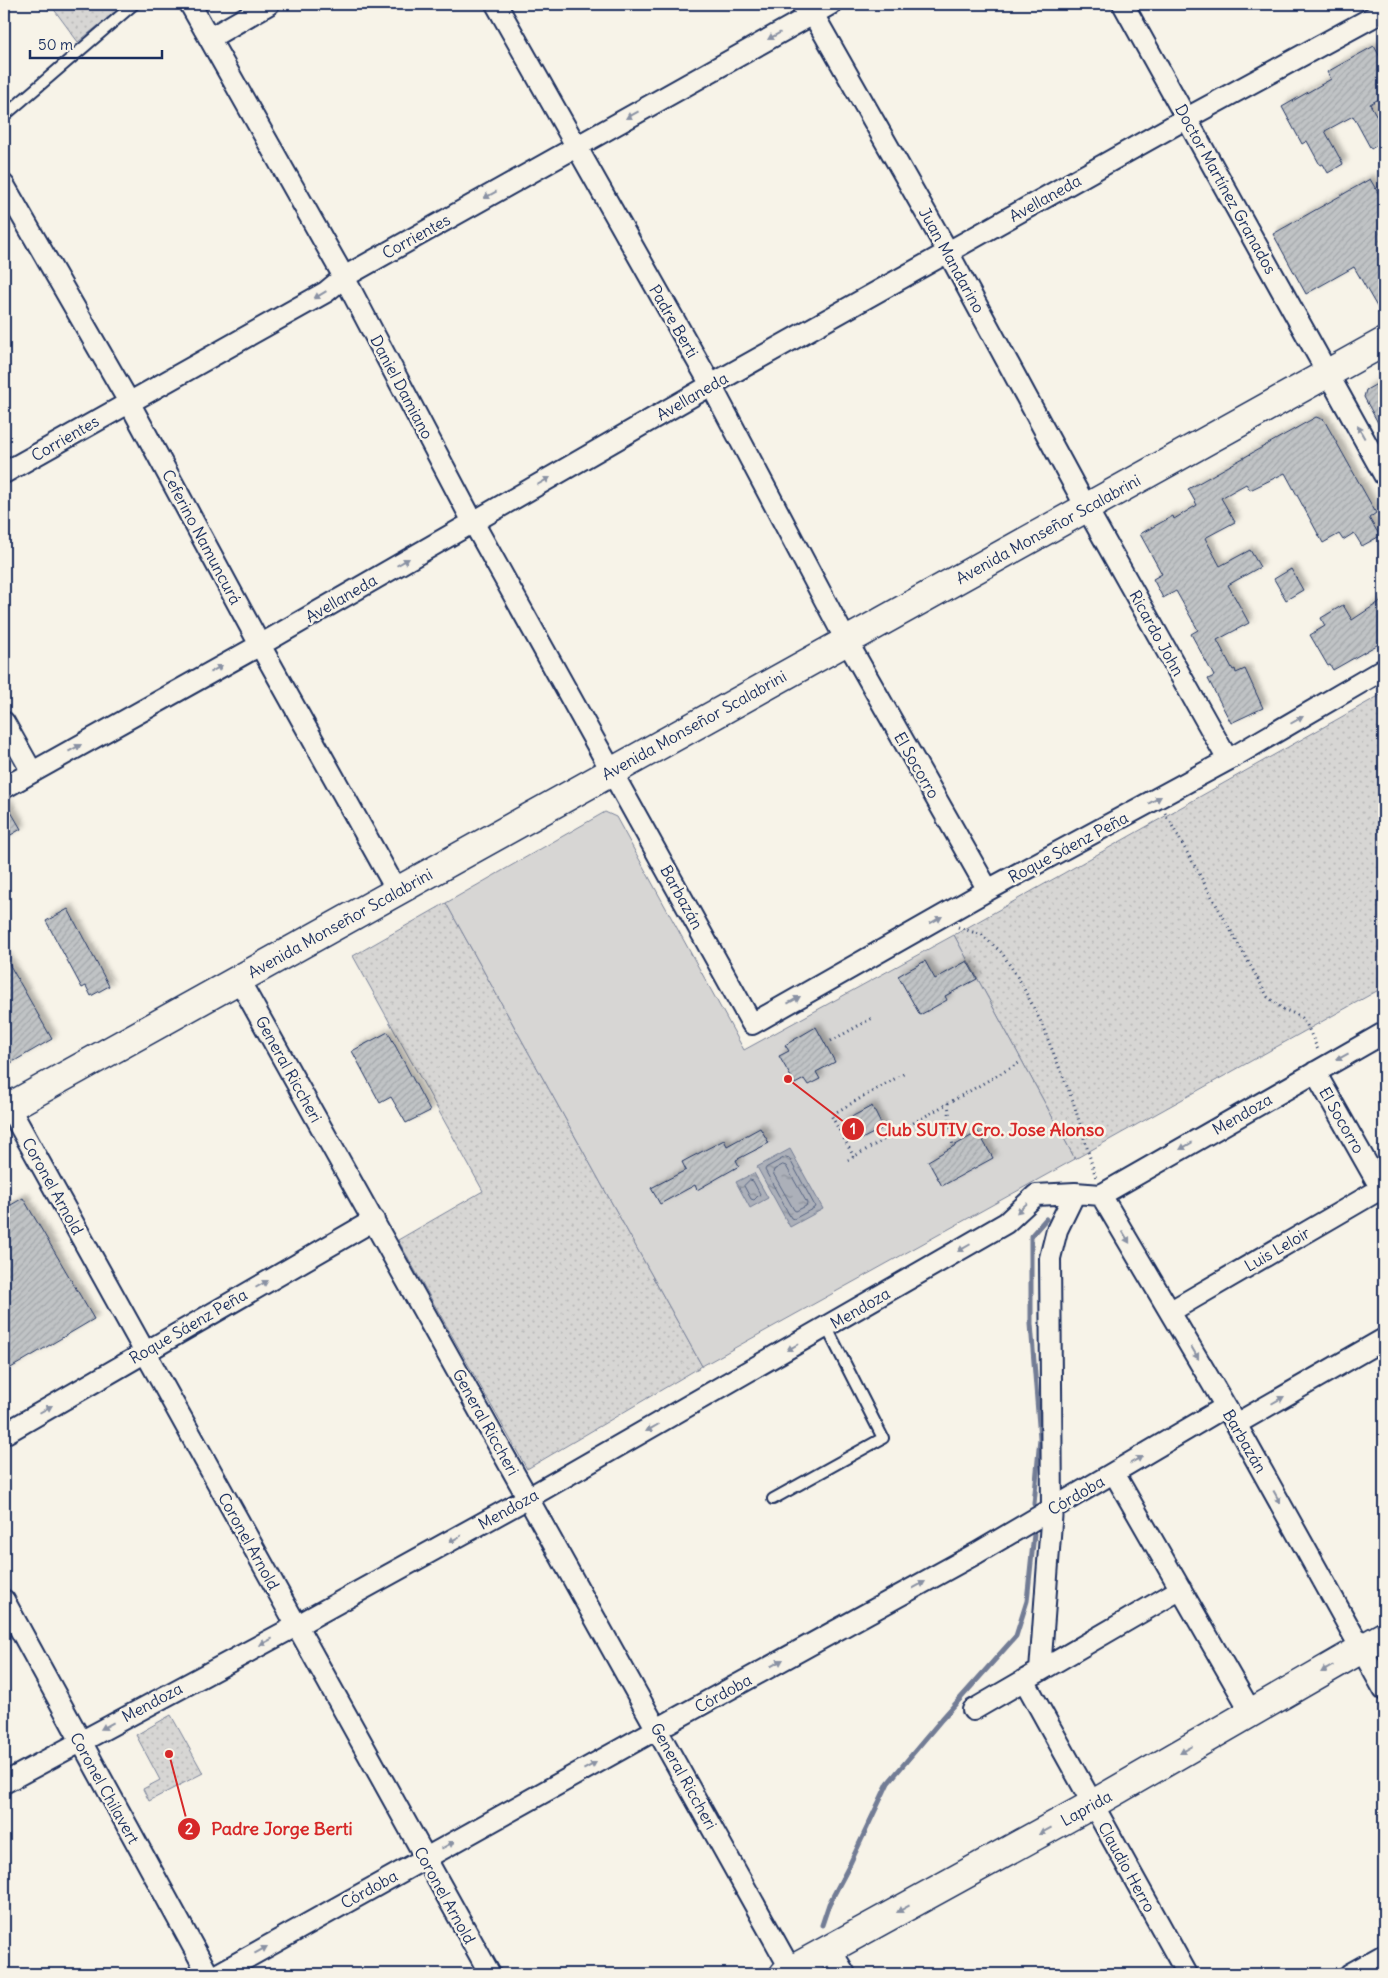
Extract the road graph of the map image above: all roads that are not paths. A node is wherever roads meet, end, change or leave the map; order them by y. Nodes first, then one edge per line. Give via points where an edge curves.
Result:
1 (134, 4) edge
2 (190, 4) edge
3 (269, 4) edge
4 (496, 4) edge
5 (831, 4) edge
6 (1123, 4) edge
7 (1384, 11) edge
8 (804, 12) edge
9 (210, 38) junction
10 (4, 116) edge
11 (1187, 118) junction
12 (576, 147) junction
13 (4, 184) edge
14 (948, 252) junction
15 (344, 277) junction
16 (1384, 342) edge
17 (1328, 374) junction
18 (711, 385) junction
19 (129, 402) junction
20 (4, 473) edge
21 (1384, 475) edge
22 (1086, 507) junction
23 (473, 522) junction
24 (846, 641) junction
25 (260, 644) junction
26 (1384, 670) edge
27 (4, 722) edge
28 (1228, 760) junction
29 (611, 771) junction
30 (32, 772) junction
31 (4, 788) edge
32 (988, 890) junction
33 (398, 891) junction
34 (239, 980) junction
35 (752, 1024) joint
36 (1384, 1033) edge
37 (1320, 1069) junction
38 (6, 1108) edge
39 (1383, 1190) edge
40 (1075, 1194) junction
41 (1101, 1195) junction
42 (374, 1220) junction
43 (1170, 1311) junction
44 (827, 1328) junction
45 (1384, 1339) edge
46 (144, 1351) junction
47 (1225, 1407) junction
48 (1236, 1424) junction
49 (4, 1434) edge
50 (1114, 1473) junction
51 (528, 1498) junction
52 (773, 1499) dead end
53 (1052, 1509) junction
54 (1181, 1589) junction
55 (4, 1600) edge
56 (296, 1626) junction
57 (1373, 1642) edge
58 (1032, 1676) junction
59 (1384, 1690) edge
60 (973, 1710) dead end
61 (1251, 1712) junction
62 (658, 1729) junction
63 (80, 1741) junction
64 (4, 1783) edge
65 (1093, 1804) junction
66 (424, 1858) junction
67 (830, 1949) junction
68 (1384, 1955) edge
69 (788, 1972) edge
70 (208, 1974) edge
71 (218, 1974) edge
72 (490, 1974) edge
73 (845, 1974) edge
74 (1186, 1974) edge
75 (1350, 1974) edge

1 - 10 lane
2 - 9 street, Daniel Damiano
3 - 9 street
4 - 12 street, Padre Berti
5 - 8 street, Corrientes
6 - 11 street, Doctor Martínez Granados
7 - 11 street, Avellaneda
8 -> 12 street, Corrientes
8 - 14 street, Juan Mandarino
9 - 15 street, Daniel Damiano
11 - 14 street, Avellaneda
11 - 17 street, Doctor Martínez Granados
12 -> 15 street, Corrientes
12 - 18 street, Padre Berti
13 - 19 street, Ceferino Namuncurá
14 - 18 street, Avellaneda
14 - 22 street, Juan Mandarino
15 -> 19 street, Corrientes via 326,292
15 - 23 street, Daniel Damiano
16 - 17 main road, Avenida Monseñor Scalabrini
21 -> 17 street, Doctor Martínez Granados
17 - 22 main road, Avenida Monseñor Scalabrini
23 -> 18 street, Avellaneda
18 - 24 street, Padre Berti
19 - 20 street, Corrientes
19 - 25 street, Ceferino Namuncurá
22 - 24 main road, Avenida Monseñor Scalabrini
22 - 28 street, Ricardo John
25 -> 23 street, Avellaneda
23 - 29 street, Daniel Damiano
24 - 29 main road, Avenida Monseñor Scalabrini
24 - 32 street, El Socorro
30 -> 25 street, Avellaneda
25 - 33 street, Ceferino Namuncurá
28 -> 26 street, Roque Sáenz Peña
27 - 30 street
32 -> 28 street, Roque Sáenz Peña
29 - 33 main road, Avenida Monseñor Scalabrini
29 - 35 street, Barbazán
30 - 31 street, Avellaneda
35 -> 32 street, Roque Sáenz Peña
33 - 34 main road, Avenida Monseñor Scalabrini
34 - 38 main road, Avenida Monseñor Scalabrini
34 - 42 street, General Riccheri
36 -> 37 street, Mendoza
37 - 39 street, El Socorro
37 -> 41 street, Mendoza
38 - 46 street, Coronel Arnold
39 - 43 street, Luis Leloir
40 - 41 street, Mendoza
40 -> 44 street, Mendoza via 1036,1195 1006,1223
40 - 53 street via 1057,1230 1050,1258
41 -> 43 street, Barbazán
46 -> 42 street, Roque Sáenz Peña
42 - 51 street, General Riccheri
43 -> 47 street, Barbazán
44 -> 51 street, Mendoza
44 - 52 lane via 883,1438
48 -> 45 street
49 -> 46 street, Roque Sáenz Peña
46 - 56 street, Coronel Arnold
47 - 48 street, Barbazán
50 -> 47 street, Córdoba
48 -> 57 street, Barbazán
50 - 53 street, Córdoba
50 - 54 street
51 -> 56 street, Mendoza
51 - 62 street, General Riccheri
53 - 58 street
62 -> 53 street, Córdoba
54 - 58 street
54 - 61 street
55 - 63 street, Coronel Chilavert
56 -> 63 street, Mendoza
56 - 66 street, Coronel Arnold
57 - 59 street, Barbazán
57 -> 61 main road, Laprida
58 - 60 street
58 - 65 street, Claudio Herro
61 -> 65 main road, Laprida
66 -> 62 street, Córdoba
62 - 69 street, General Riccheri
63 - 64 street, Mendoza
63 - 70 street, Coronel Chilavert
65 -> 67 main road, Laprida
65 - 74 street, Claudio Herro
71 -> 66 street, Córdoba
66 - 72 street, Coronel Arnold
67 - 69 main road, Laprida
67 - 73 street
68 - 75 street

